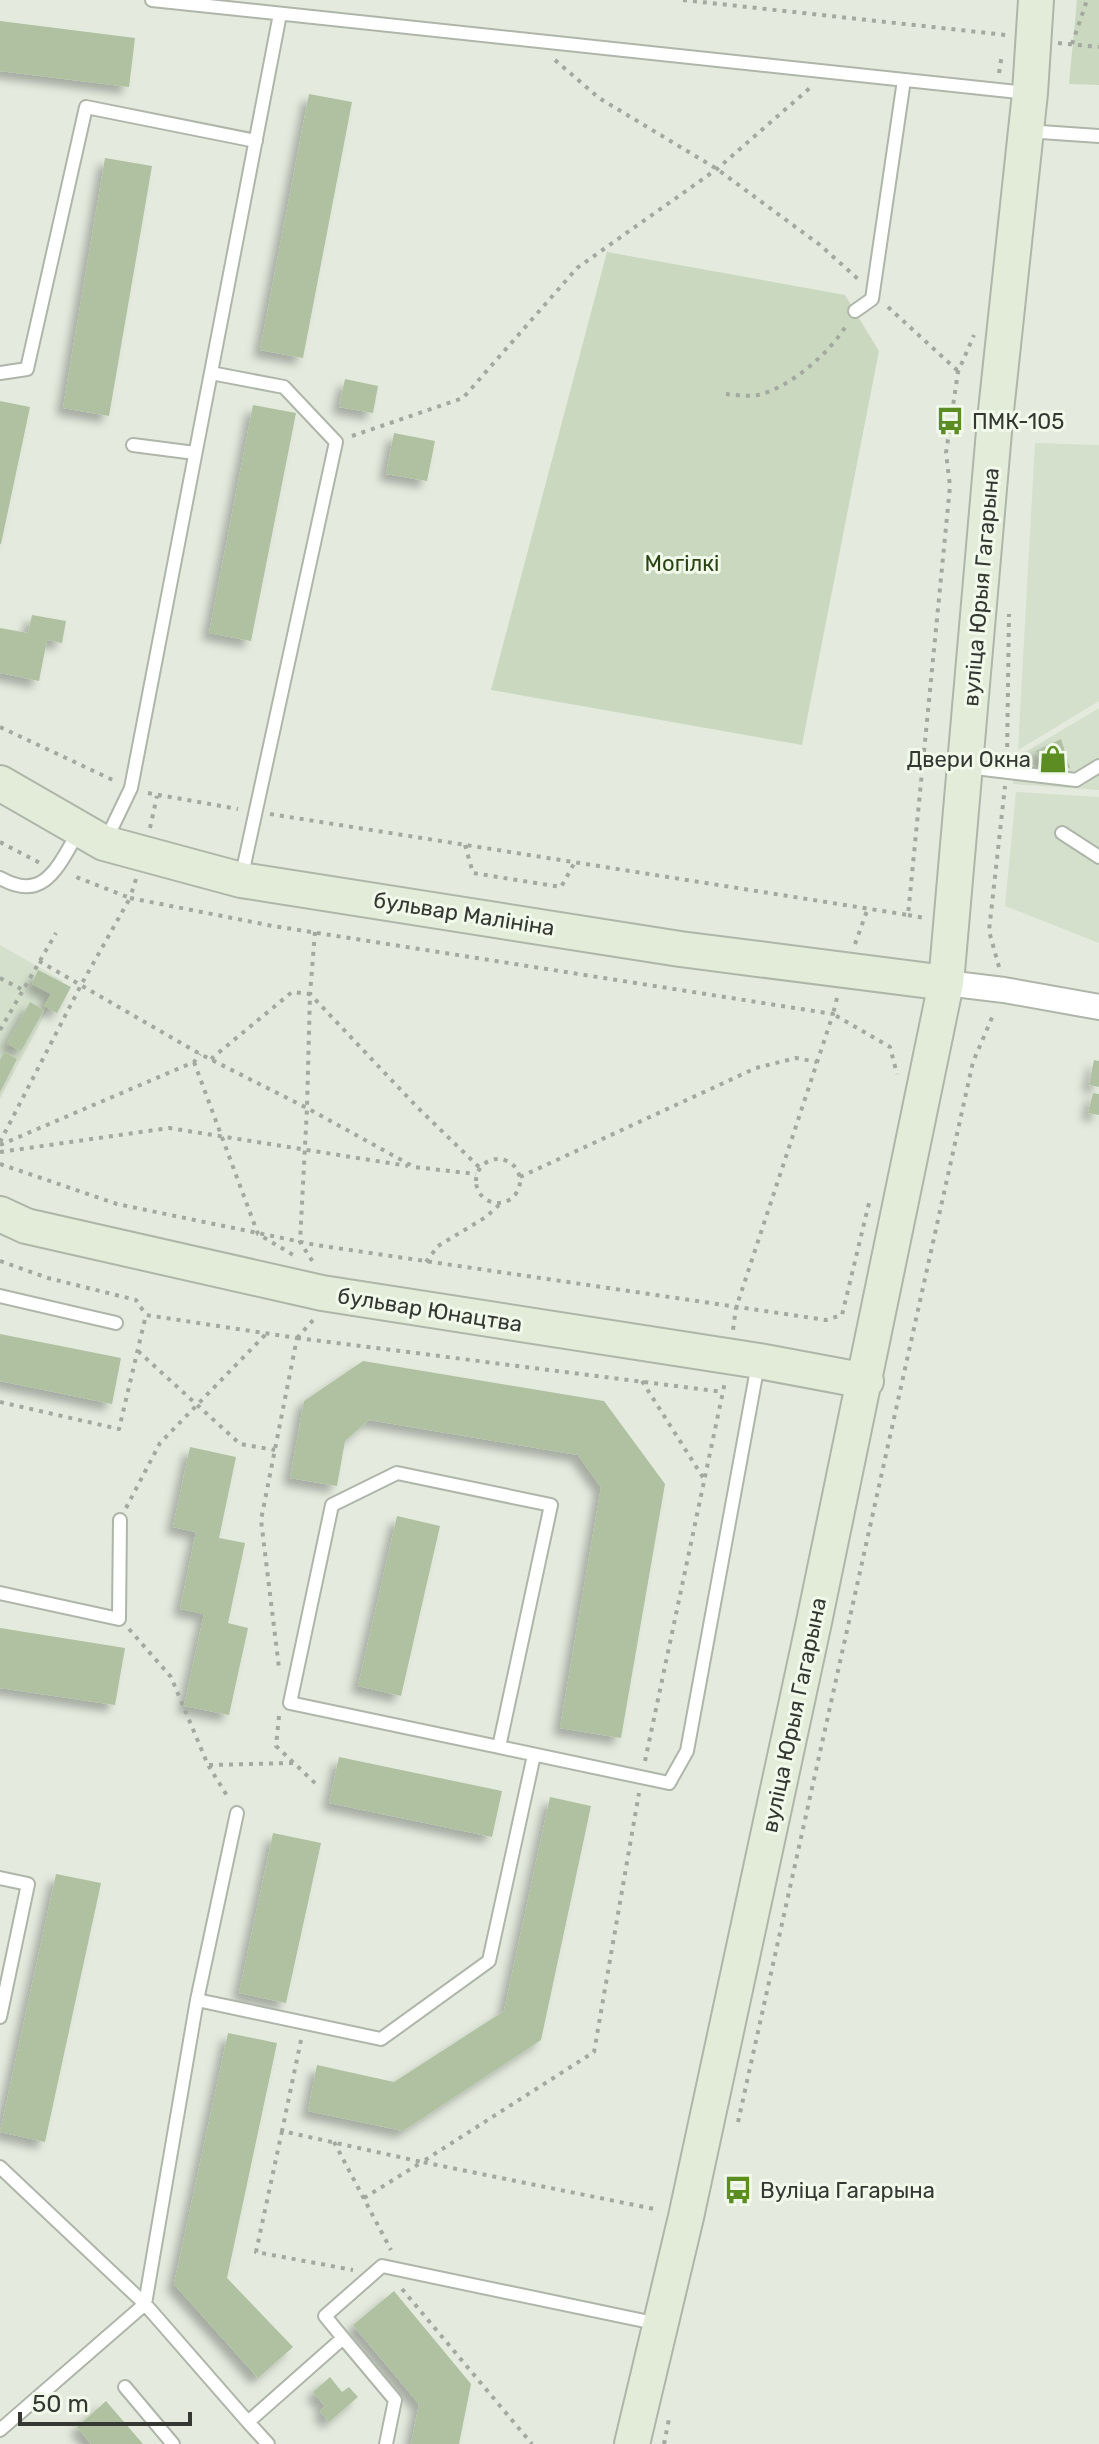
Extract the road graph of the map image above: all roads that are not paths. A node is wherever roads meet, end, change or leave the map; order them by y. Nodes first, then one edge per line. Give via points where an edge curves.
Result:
1 (152, 0) edge
2 (1036, 0) edge
3 (280, 14) junction
4 (904, 80) junction
5 (1013, 92) junction
6 (1025, 131) junction
7 (1099, 136) edge
8 (256, 141) junction
9 (855, 311) road end
10 (0, 373) edge
11 (211, 373) junction
12 (133, 445) dead end
13 (195, 453) junction
14 (1099, 766) edge
15 (967, 767) junction
16 (0, 783) edge
17 (1062, 833) dead end
18 (92, 836) junction
19 (1099, 857) edge
20 (0, 878) edge
21 (241, 880) junction
22 (946, 983) junction
23 (1099, 1007) edge
24 (0, 1214) edge
25 (0, 1296) edge
26 (116, 1323) dead end
27 (744, 1359) junction
28 (866, 1381) junction
29 (120, 1520) road end
30 (0, 1593) edge
31 (499, 1747) junction
32 (534, 1755) junction
33 (237, 1813) road end
34 (0, 1878) edge
35 (197, 2000) junction
36 (0, 2017) edge
37 (0, 2167) edge
38 (145, 2304) junction
39 (659, 2324) junction
40 (343, 2338) junction
41 (125, 2387) dead end
42 (248, 2422) junction
43 (0, 2430) edge
44 (173, 2444) edge
45 (268, 2444) edge
46 (386, 2444) edge
47 (632, 2444) edge

1 - 3 lane
2 - 5 main road, вуліца Юрыя Гагарына
3 - 4 lane
3 - 8 lane
4 - 5 lane
4 - 9 lane via 872,299
5 - 6 main road, вуліца Юрыя Гагарына
6 - 7 lane
6 - 15 main road, вуліца Юрыя Гагарына
8 - 10 lane via 86,107 27,369
8 - 11 lane
11 - 13 lane
11 - 21 lane via 284,387 336,442
12 - 13 lane
13 - 18 lane via 131,788
14 - 15 lane via 1076,780
15 - 22 main road, вуліца Юрыя Гагарына
16 - 18 main road, бульвар Малініна
17 - 19 lane
18 - 20 lane via 46,882 21,886
18 - 21 main road, бульвар Малініна
21 - 22 main road, бульвар Малініна via 680,949
22 - 23 street
22 - 28 main road, вуліца Юрыя Гагарына
24 - 27 main road, бульвар Юнацтва via 26,1226 322,1293
25 - 26 lane
27 - 28 main road, бульвар Юнацтва
27 - 32 lane via 687,1751 669,1783
28 - 39 main road, вуліца Юрыя Гагарына
29 - 30 lane via 119,1619
31 - 31 lane via 551,1505 397,1473 332,1505 290,1703
31 - 32 lane
32 - 35 lane via 489,1961 381,2039
33 - 35 lane
34 - 36 lane via 28,1884
35 - 38 lane
37 - 38 lane
38 - 42 lane
38 - 43 lane
39 - 40 lane via 401,2270 378,2270 325,2316
39 - 47 main road, вуліца Юрыя Гагарына
40 - 42 lane
40 - 46 lane via 395,2400
41 - 44 lane
42 - 45 lane

